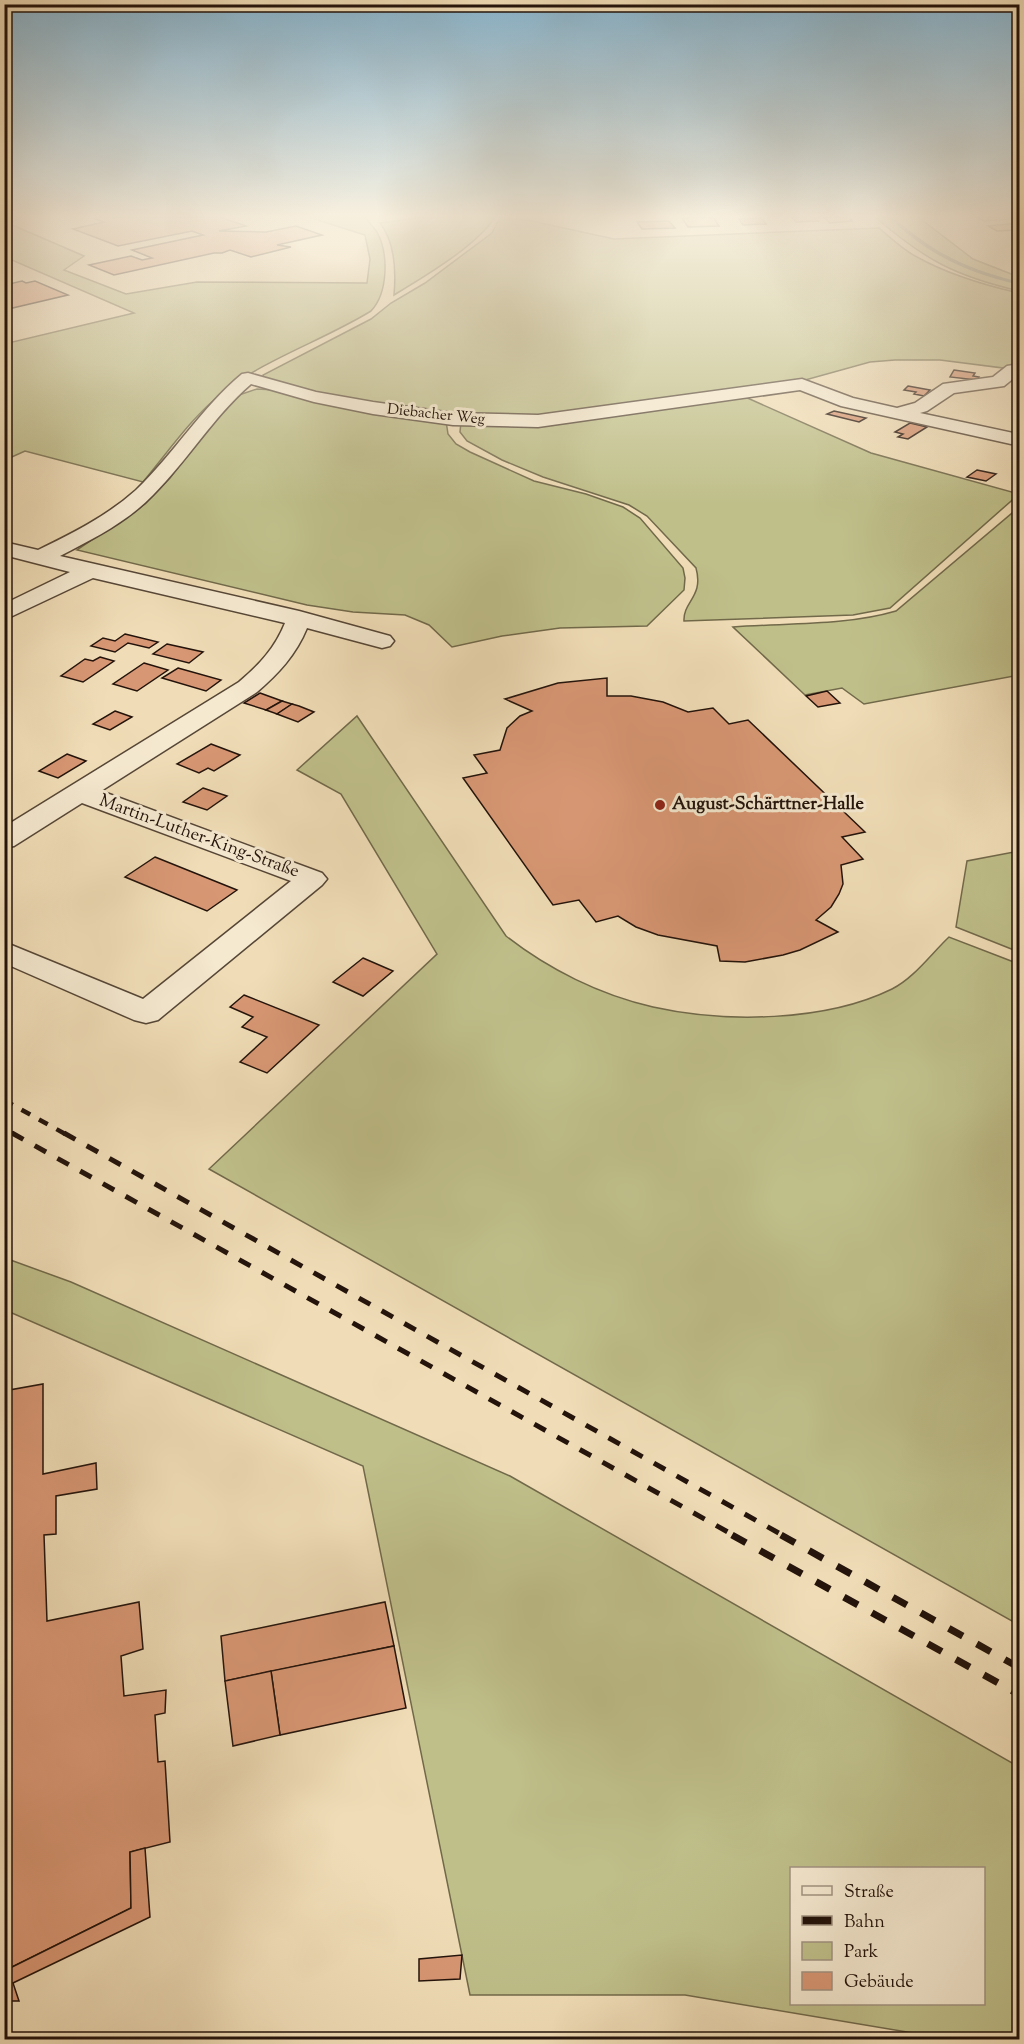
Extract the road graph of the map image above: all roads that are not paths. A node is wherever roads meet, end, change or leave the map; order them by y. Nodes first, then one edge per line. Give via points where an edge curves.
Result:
1 (1013, 370) dead end
2 (898, 414) junction
3 (1011, 438) dead end
4 (4, 549) edge
5 (40, 558) junction
6 (89, 571) junction
7 (4, 613) edge
8 (299, 618) junction
9 (382, 641) dead end
10 (80, 792) junction
11 (4, 840) edge
12 (4, 951) edge

1 - 2 street via 998,382 949,388 921,407
2 - 3 street, Diebacher Weg
2 - 5 street, Diebacher Weg via 847,402 802,384 538,421 453,419 342,403 248,378 226,394 129,506
4 - 5 street
5 - 6 street
6 - 7 street
6 - 8 street
8 - 9 street
8 - 10 street, Martin-Luther-King-Straße via 288,645 248,687
10 - 11 street, Martin-Luther-King-Straße
10 - 12 street, Martin-Luther-King-Straße via 312,879 146,1013

